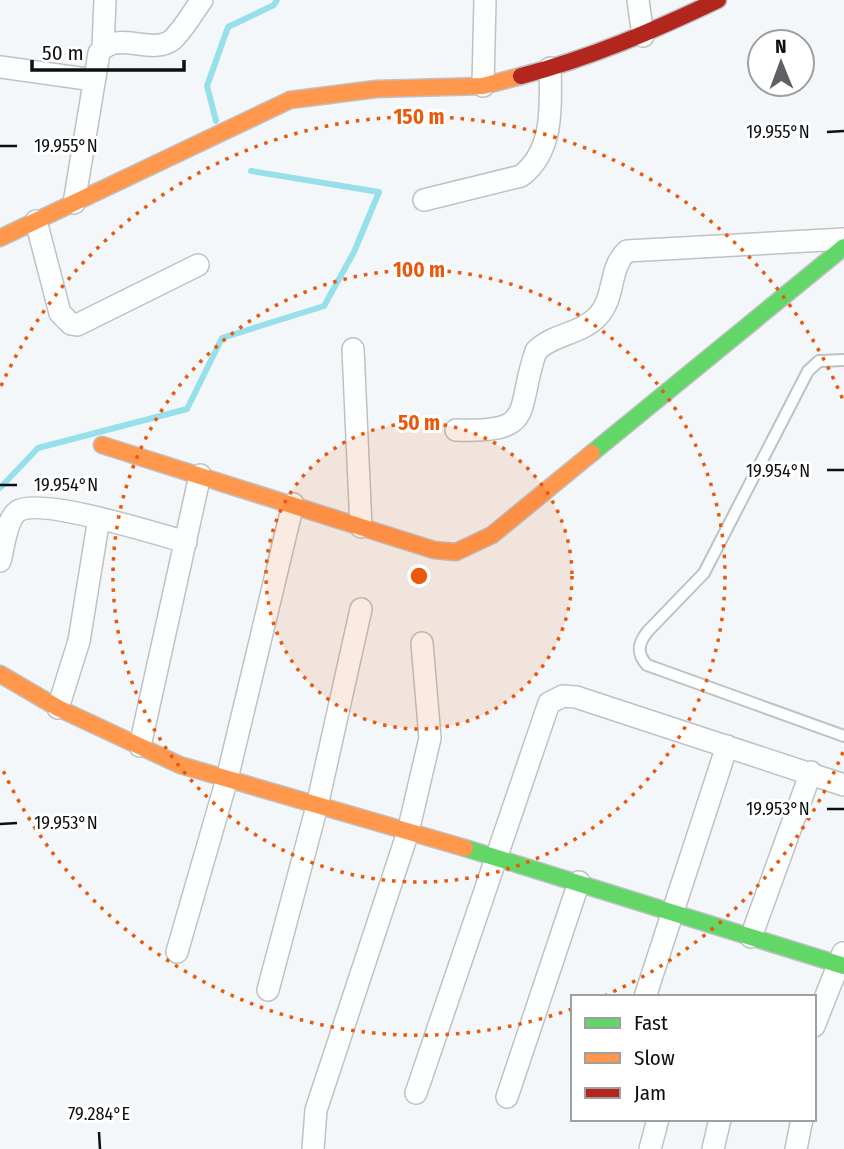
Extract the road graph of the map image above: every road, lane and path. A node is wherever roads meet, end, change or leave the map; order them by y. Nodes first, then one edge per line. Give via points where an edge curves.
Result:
1 (105, 0) edge
2 (202, 0) edge
3 (485, 0) edge
4 (638, 0) edge
5 (718, 0) edge
6 (643, 36) junction
7 (103, 47) junction
8 (0, 66) edge
9 (550, 68) junction
10 (94, 80) junction
11 (483, 86) junction
12 (424, 200) dead end
13 (74, 204) junction
14 (36, 221) junction
15 (0, 238) edge
16 (844, 239) edge
17 (844, 247) edge
18 (198, 265) dead end
19 (353, 349) dead end
20 (844, 360) edge
21 (456, 430) dead end
22 (102, 445) dead end
23 (200, 475) junction
24 (293, 505) junction
25 (99, 518) junction
26 (361, 527) junction
27 (186, 542) junction
28 (0, 561) edge
29 (361, 609) dead end
30 (422, 643) dead end
31 (0, 674) edge
32 (58, 708) junction
33 (844, 736) edge
34 (140, 746) junction
35 (727, 746) junction
36 (811, 772) junction
37 (227, 779) junction
38 (844, 785) edge
39 (317, 806) junction
40 (408, 832) junction
41 (495, 858) junction
42 (579, 882) junction
43 (674, 914) junction
44 (751, 937) junction
45 (177, 952) dead end
46 (842, 960) edge
47 (268, 990) dead end
48 (646, 995) edge
49 (816, 1021) edge
50 (416, 1093) dead end
51 (507, 1097) dead end
52 (657, 1121) edge
53 (720, 1121) edge
54 (802, 1121) edge
55 (313, 1149) edge
56 (650, 1149) edge
57 (713, 1149) edge
58 (796, 1149) edge

1 - 7 street
2 - 7 street via 170,41
3 - 11 street
4 - 6 street
5 - 6 street
6 - 9 street
7 - 10 street
8 - 10 street
9 - 11 street
9 - 12 street via 551,111 542,154 533,167 521,176
10 - 13 street
11 - 13 street via 376,89 290,100
13 - 14 street
14 - 15 street
14 - 18 street via 60,313 71,324
16 - 21 street via 627,251 598,317 536,351 526,400 516,419 501,429
17 - 26 street via 492,535 469,548 446,552
19 - 26 street
20 - 33 lane via 819,361 808,370 704,572 640,640 639,650 647,665
22 - 23 street
23 - 24 street
23 - 27 street
24 - 26 street
24 - 37 street
25 - 27 street
25 - 28 street via 38,507 16,512
25 - 32 street via 79,641
27 - 34 street
29 - 39 street
30 - 40 street via 430,738
31 - 32 street
32 - 34 street
34 - 37 street via 180,765
35 - 36 street
35 - 41 street via 576,697 555,698 549,703
35 - 43 street via 680,883
36 - 38 street
36 - 44 street
37 - 39 street
37 - 45 street
39 - 40 street
39 - 47 street
40 - 41 street
40 - 55 street via 316,1110
41 - 42 street
41 - 50 street
42 - 43 street
42 - 51 street
43 - 44 street
43 - 48 street
44 - 46 street
46 - 49 street
52 - 56 street
53 - 57 street
54 - 58 street

